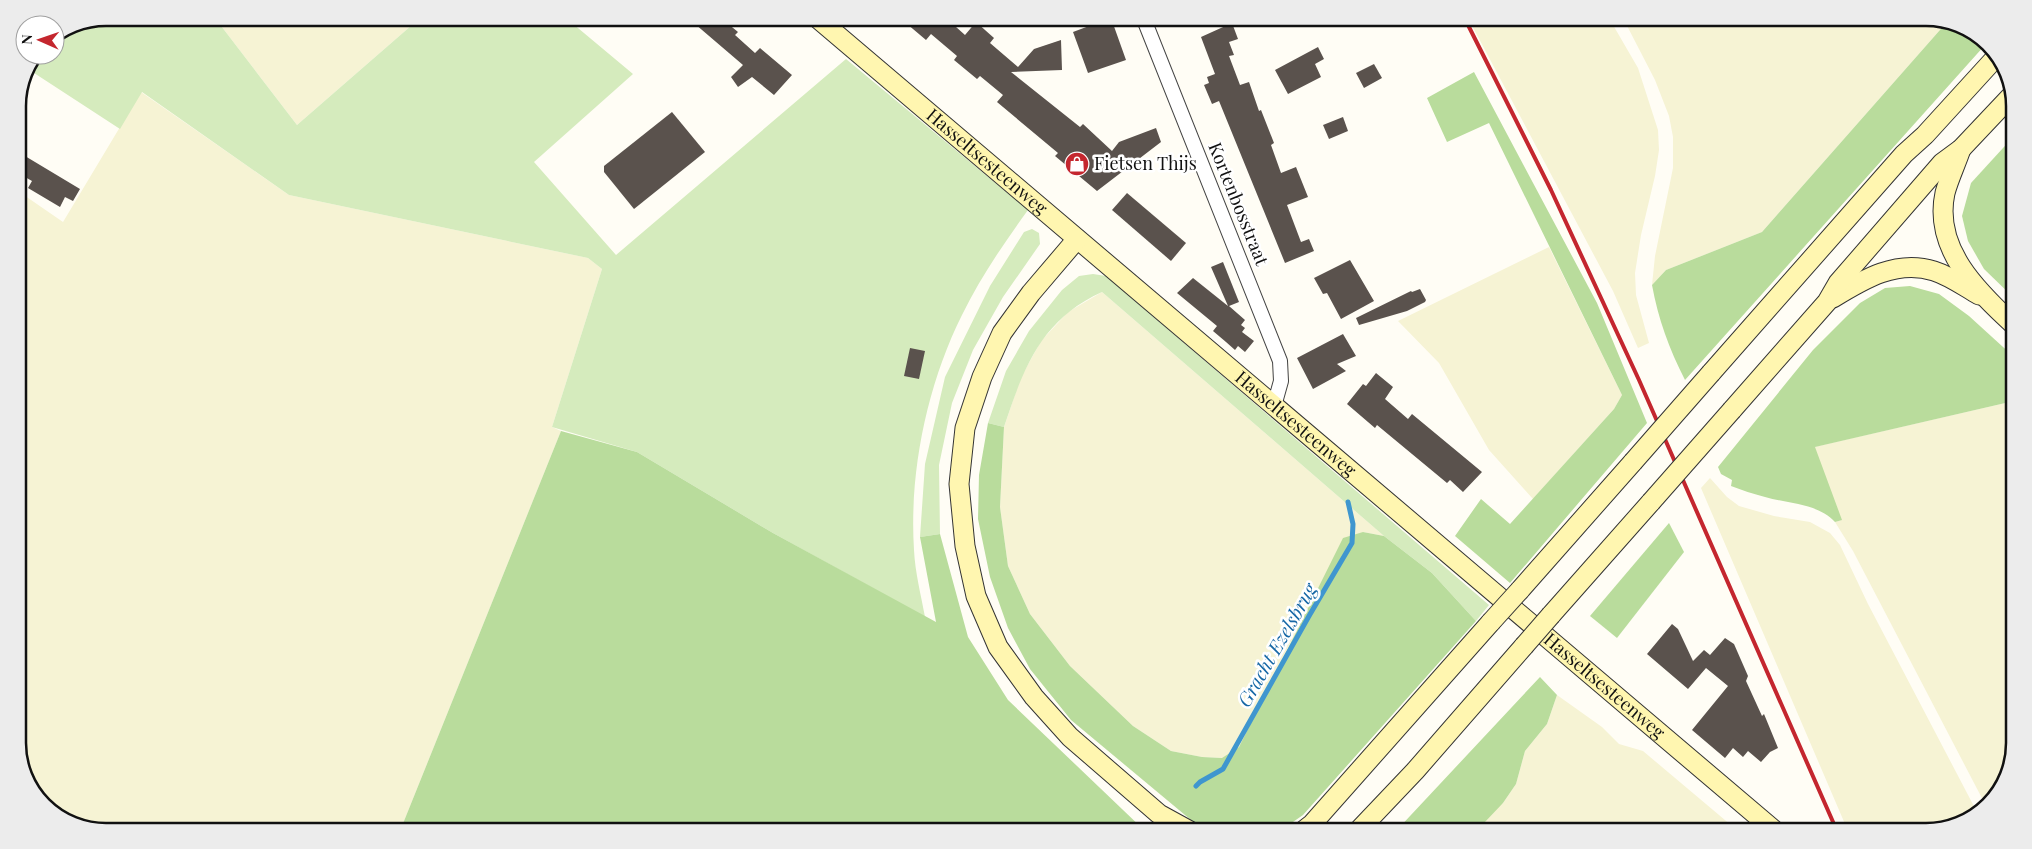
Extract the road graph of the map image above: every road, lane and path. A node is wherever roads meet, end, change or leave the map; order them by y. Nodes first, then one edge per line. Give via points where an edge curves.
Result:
1 (825, 26) edge
2 (1146, 26) edge
3 (1992, 62) edge
4 (2006, 101) edge
5 (1961, 149) junction
6 (1077, 239) junction
7 (1985, 298) junction
8 (1827, 302) junction
9 (2006, 318) edge
10 (1274, 406) junction
11 (1160, 814) junction
12 (1164, 823) edge
13 (1175, 823) edge
14 (1313, 823) edge
15 (1366, 823) edge
16 (1764, 823) edge

1 - 6 main road, Hasseltsesteenweg
2 - 10 street, Kortenbosstraat via 1280,361 1281,381
3 - 14 main road, bridge via 1904,154
4 - 5 main road
5 - 7 main road via 1945,192 1944,232 1951,252
5 - 8 main road via 1942,163 1838,283
6 - 10 main road, Hasseltsesteenweg
6 - 11 main road via 1002,333 982,377 965,428 959,484 965,546 976,596 998,647 1070,737
7 - 8 main road via 1934,271 1913,268 1876,274
7 - 9 main road
8 - 15 main road, bridge
10 - 16 main road, Hasseltsesteenweg
11 - 12 main road
11 - 13 main road

